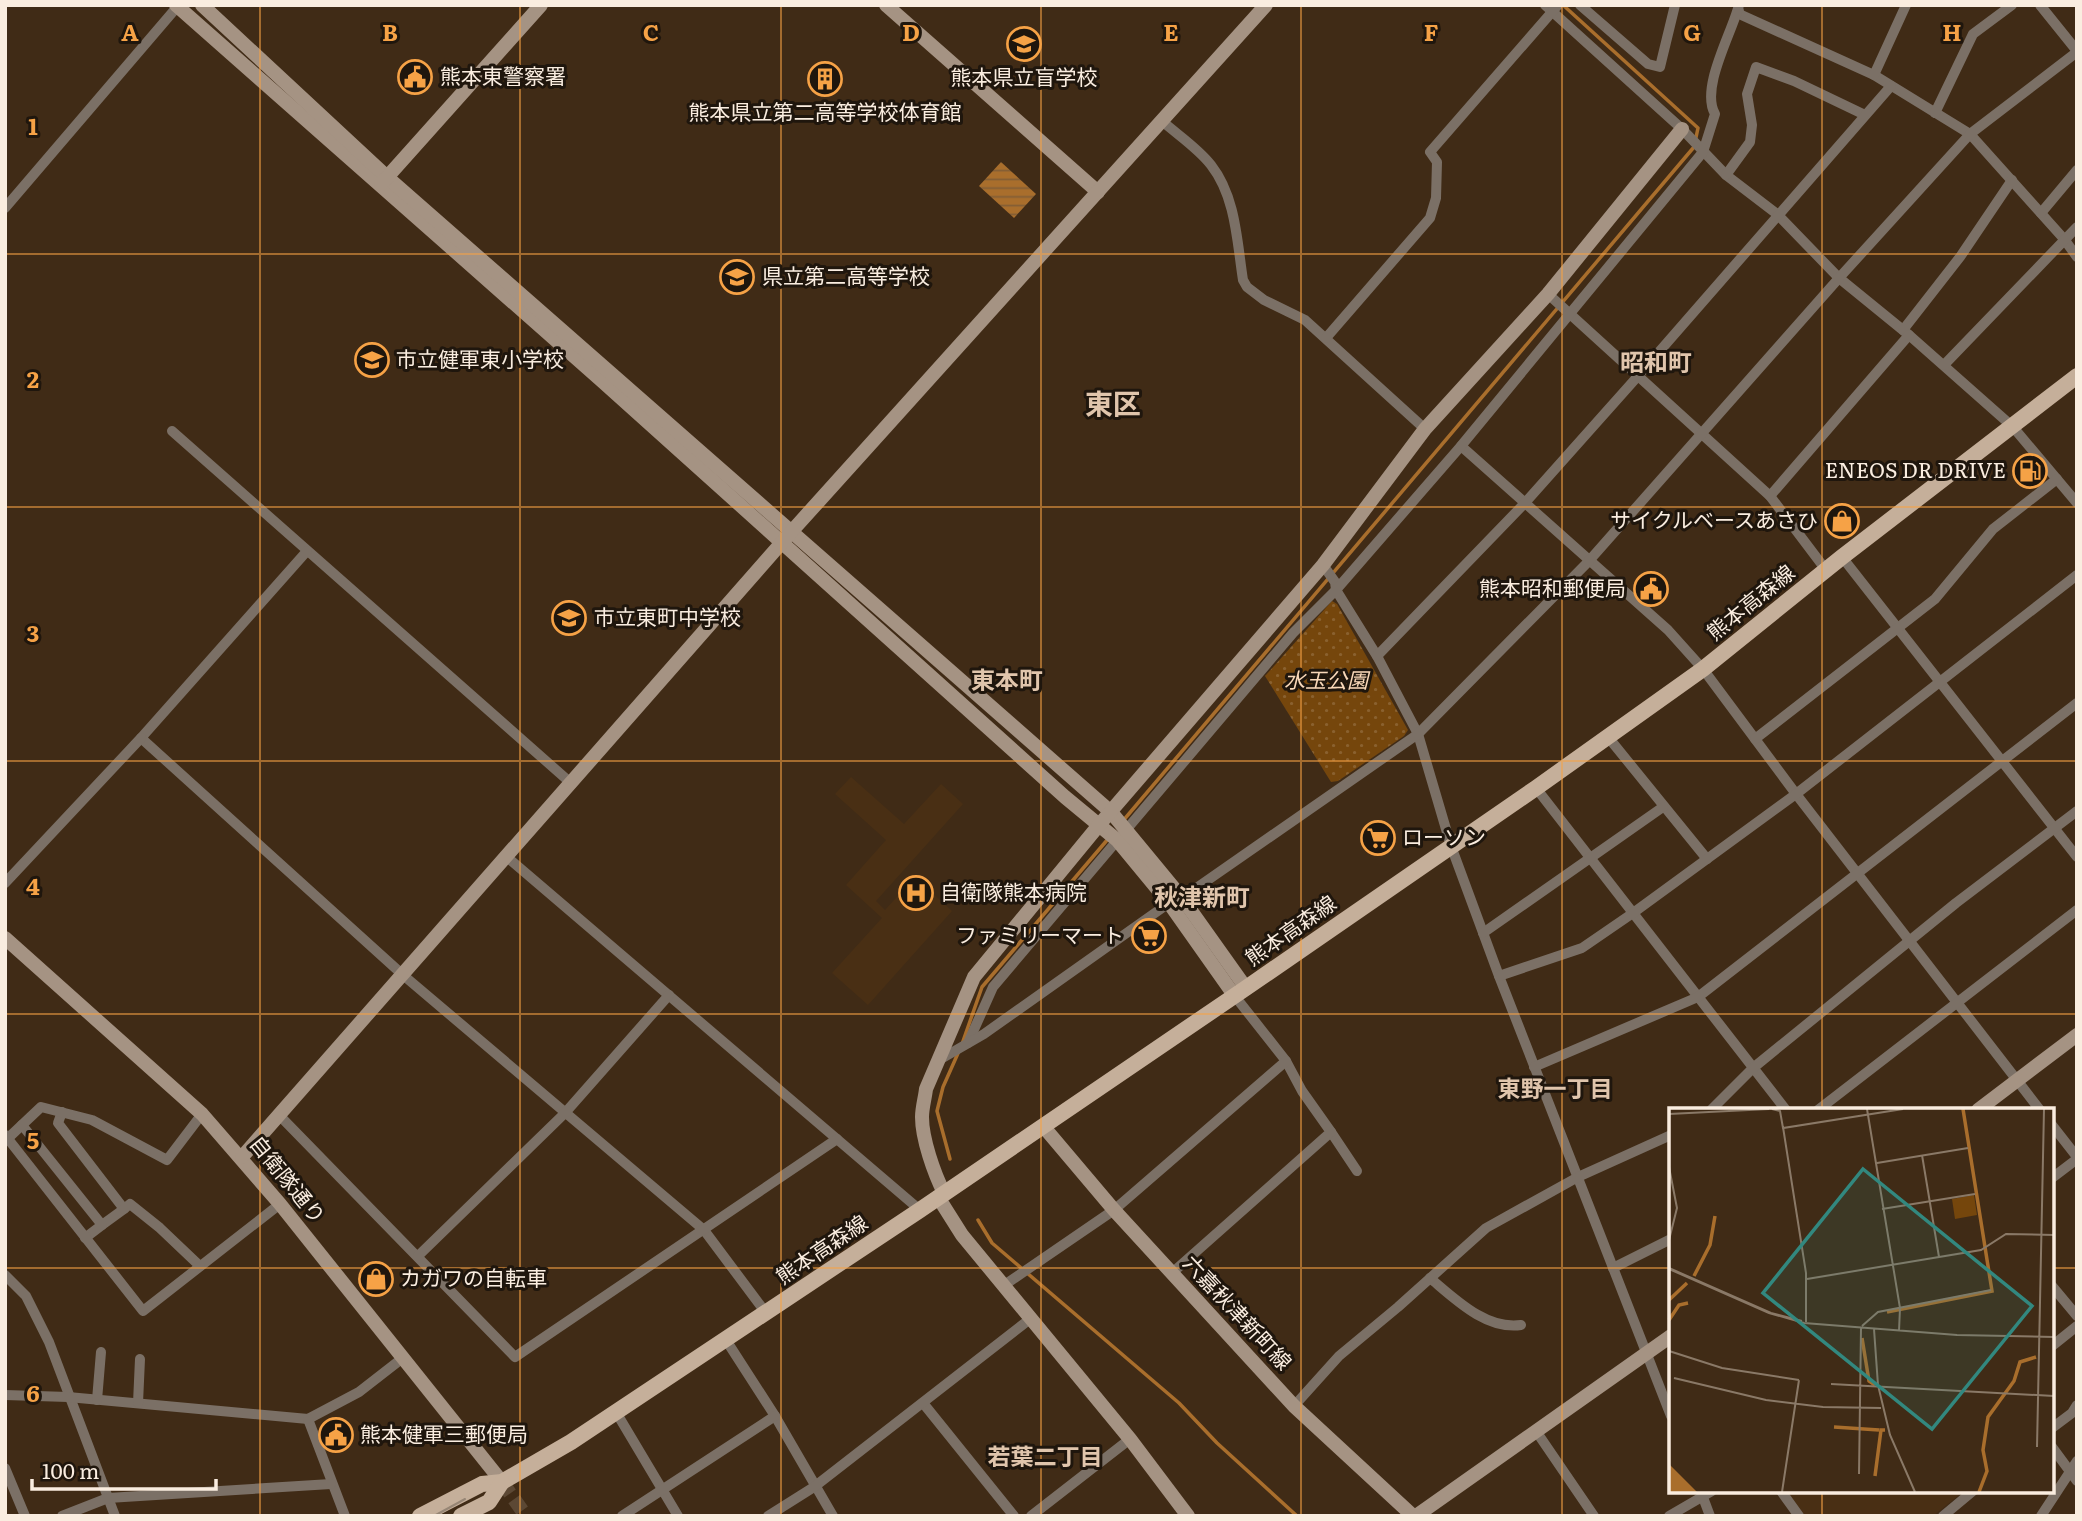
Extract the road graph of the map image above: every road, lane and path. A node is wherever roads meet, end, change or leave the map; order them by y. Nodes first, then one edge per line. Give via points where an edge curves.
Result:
1 (202, 5) edge
2 (541, 5) edge
3 (886, 5) edge
4 (1266, 5) edge
5 (1580, 5) edge
6 (1675, 5) edge
7 (1906, 5) edge
8 (2012, 5) edge
9 (2040, 5) edge
10 (177, 6) edge
11 (1552, 8) edge
12 (1740, 8) edge
13 (2077, 52) edge
14 (1874, 75) junction
15 (1891, 86) junction
16 (1936, 113) junction
17 (1865, 114) junction
18 (1162, 121) junction
19 (1682, 128) junction
20 (1970, 134) junction
21 (1703, 152) junction
22 (2077, 170) edge
23 (1726, 175) junction
24 (2012, 180) junction
25 (383, 181) junction
26 (1098, 192) junction
27 (5, 208) edge
28 (2041, 213) junction
29 (1777, 214) junction
30 (2077, 228) edge
31 (2064, 239) junction
32 (2077, 257) edge
33 (1839, 278) junction
34 (1551, 297) junction
35 (1567, 310) junction
36 (1906, 332) junction
37 (1326, 338) junction
38 (1944, 365) junction
39 (1638, 376) junction
40 (2077, 376) edge
41 (2013, 427) junction
42 (1425, 429) junction
43 (172, 431) dead end
44 (1703, 434) junction
45 (1461, 446) junction
46 (2057, 479) junction
47 (1770, 496) junction
48 (1524, 503) junction
49 (2077, 503) edge
50 (792, 531) junction
51 (782, 544) junction
52 (307, 551) junction
53 (1842, 557) junction
54 (1588, 562) junction
55 (1325, 569) junction
56 (1826, 570) junction
57 (2077, 575) edge
58 (1336, 586) junction
59 (1899, 628) junction
60 (1377, 656) junction
61 (1703, 669) junction
62 (1941, 681) junction
63 (2077, 703) edge
64 (1418, 734) junction
65 (1608, 737) junction
66 (141, 738) junction
67 (1755, 739) junction
68 (2002, 761) junction
69 (572, 784) junction
70 (1536, 788) junction
71 (1796, 794) junction
72 (1663, 807) junction
73 (2077, 811) edge
74 (1113, 827) junction
75 (2054, 828) junction
76 (1451, 846) junction
77 (507, 857) junction
78 (2077, 857) edge
79 (1591, 858) junction
80 (1707, 859) junction
81 (1857, 873) junction
82 (5, 883) edge
83 (1175, 900) junction
84 (2077, 910) edge
85 (1633, 913) junction
86 (1483, 933) junction
87 (5, 938) edge
88 (1909, 942) junction
89 (403, 975) junction
90 (1499, 976) junction
91 (1240, 992) junction
92 (669, 995) junction
93 (1698, 997) junction
94 (1957, 1002) junction
95 (2077, 1035) edge
96 (968, 1043) junction
97 (944, 1057) junction
98 (1286, 1061) junction
99 (1534, 1067) junction
100 (1753, 1068) junction
101 (2017, 1080) junction
102 (1713, 1108) edge
103 (1784, 1108) edge
104 (1821, 1108) edge
105 (1981, 1108) edge
106 (2038, 1108) edge
107 (62, 1112) junction
108 (565, 1113) junction
109 (202, 1114) junction
110 (279, 1115) junction
111 (22, 1125) junction
112 (1043, 1126) junction
113 (2054, 1128) edge
114 (1331, 1132) junction
115 (1669, 1136) edge
116 (6, 1138) edge
117 (837, 1139) junction
118 (242, 1157) junction
119 (2077, 1158) edge
120 (1357, 1171) dead end
121 (2054, 1176) edge
122 (1578, 1177) junction
123 (941, 1194) junction
124 (280, 1204) junction
125 (124, 1209) junction
126 (920, 1210) junction
127 (1114, 1210) junction
128 (102, 1225) junction
129 (704, 1230) junction
130 (85, 1238) junction
131 (1669, 1240) edge
132 (418, 1256) junction
133 (200, 1266) junction
134 (1613, 1268) junction
135 (1172, 1273) junction
136 (5, 1275) edge
137 (1430, 1278) junction
138 (1003, 1286) junction
139 (2054, 1288) edge
140 (766, 1313) junction
141 (2077, 1316) edge
142 (1030, 1319) junction
143 (1521, 1325) dead end
144 (2077, 1326) edge
145 (1669, 1337) edge
146 (726, 1340) junction
147 (2054, 1344) edge
148 (101, 1352) dead end
149 (1646, 1354) junction
150 (404, 1357) junction
151 (140, 1359) dead end
152 (5, 1395) edge
153 (68, 1397) junction
154 (97, 1400) junction
155 (923, 1402) junction
156 (138, 1404) junction
157 (2077, 1405) edge
158 (1294, 1406) junction
159 (1669, 1411) edge
160 (616, 1412) junction
161 (775, 1416) junction
162 (308, 1419) junction
163 (2054, 1426) edge
164 (1536, 1431) junction
165 (1129, 1440) junction
166 (2054, 1450) edge
167 (2077, 1461) edge
168 (5, 1468) edge
169 (2074, 1476) edge
170 (502, 1482) junction
171 (331, 1484) junction
172 (814, 1486) junction
173 (663, 1490) junction
174 (1705, 1493) edge
175 (1782, 1493) edge
176 (1971, 1493) edge
177 (108, 1498) junction
178 (25, 1516) edge
179 (62, 1516) edge
180 (115, 1516) edge
181 (345, 1516) edge
182 (420, 1516) edge
183 (461, 1516) edge
184 (622, 1516) edge
185 (678, 1516) edge
186 (768, 1516) edge
187 (833, 1516) edge
188 (1014, 1516) edge
189 (1031, 1516) edge
190 (1188, 1516) edge
191 (1414, 1516) edge
192 (1594, 1516) edge
193 (1669, 1516) edge
194 (1710, 1516) edge
195 (1799, 1516) edge
196 (1943, 1516) edge
197 (2041, 1516) edge

1 - 25 street
2 - 25 street
3 - 26 street
4 - 18 street
5 - 6 street via 1648,64 1660,67
7 - 14 street
8 - 16 street via 1973,34
9 - 13 street
10 - 25 street
10 - 27 street
11 - 19 street
11 - 37 street via 1434,146 1430,152 1437,162 1436,198 1430,218
12 - 14 street
12 - 21 street via 1718,66 1712,108 1716,114
13 - 20 street
14 - 15 street
15 - 16 street
15 - 17 street
16 - 20 street
17 - 23 street via 1756,67 1747,94 1750,142
17 - 29 street
18 - 26 street
18 - 37 street via 1211,164 1225,188 1247,286
19 - 21 street
19 - 34 street
20 - 24 street
20 - 33 street
21 - 23 street
21 - 35 street
22 - 28 street
23 - 29 street
24 - 28 street
24 - 36 street
25 - 50 street
25 - 51 street
26 - 50 street
28 - 31 street
29 - 33 street
29 - 39 street
30 - 31 street
31 - 32 street
31 - 38 street
33 - 36 street
33 - 44 street
34 - 35 street
34 - 42 street
35 - 39 street
35 - 45 street
36 - 38 street
36 - 47 street
37 - 42 street
38 - 41 street
39 - 44 street
39 - 48 street
40 - 41 main road, 熊本高森線
41 - 46 street
41 - 53 main road, 熊本高森線
42 - 55 street
43 - 52 street
44 - 47 street
44 - 54 street
45 - 48 street
45 - 58 street
46 - 49 street
46 - 59 street via 1993,529 1935,599
47 - 56 street
48 - 54 street
48 - 60 street
50 - 51 street
50 - 74 street
51 - 69 street
51 - 74 street via 1065,797
52 - 66 street
52 - 69 street
53 - 56 main road, 熊本高森線
53 - 59 street
54 - 61 street via 1668,630
54 - 64 street
55 - 58 street
55 - 74 street
56 - 61 main road, 熊本高森線
57 - 62 street
58 - 60 street
58 - 74 street
59 - 62 street
59 - 67 street
60 - 64 street
61 - 65 main road, 熊本高森線
61 - 67 street
62 - 68 street
62 - 71 street
63 - 68 street
64 - 76 street
64 - 83 street
65 - 70 main road, 熊本高森線
65 - 72 street
66 - 82 street
66 - 89 street
67 - 71 street
68 - 75 street
68 - 81 street
69 - 77 street
70 - 76 main road, 熊本高森線
70 - 79 street
71 - 80 street
71 - 81 street
72 - 79 street
72 - 80 street
73 - 75 street
74 - 83 street
74 - 96 street via 993,987
74 - 97 street via 974,977
75 - 78 street
75 - 88 street
76 - 86 street
76 - 91 main road, 熊本高森線
77 - 89 street
77 - 92 street
79 - 85 street
79 - 86 street
80 - 85 street
81 - 88 street
81 - 93 street
83 - 91 street
83 - 96 street
84 - 94 street
85 - 90 street via 1582,948
85 - 93 street
86 - 90 street
87 - 109 street, 自衛隊通り
88 - 94 street
88 - 100 street
89 - 108 street
89 - 110 street
90 - 99 street
91 - 98 street
91 - 112 main road, 熊本高森線
92 - 108 street
92 - 117 street
93 - 99 street
93 - 100 street
94 - 101 street
94 - 104 street
95 - 101 street
96 - 97 street
97 - 123 street via 926,1089 922,1118
98 - 114 street
98 - 127 street
99 - 122 street
100 - 102 street
100 - 103 street
101 - 105 street
101 - 106 street
107 - 109 street via 92,1119 167,1160
107 - 111 street via 40,1107
107 - 125 street via 58,1123
108 - 129 street
108 - 132 street
109 - 118 street, 自衛隊通り
110 - 118 street
110 - 132 street
111 - 116 street
111 - 128 street
112 - 123 main road, 熊本高森線
112 - 127 street, 六嘉秋津新町線
113 - 119 street
114 - 120 street
114 - 135 street
115 - 122 street
116 - 130 street
117 - 126 street
117 - 129 street
118 - 124 street, 自衛隊通り
119 - 121 street
122 - 134 street
122 - 137 street via 1486,1228
123 - 126 main road, 熊本高森線
123 - 138 street via 962,1235
124 - 133 street
124 - 150 street, 自衛隊通り
125 - 128 street
125 - 133 street via 130,1204
126 - 140 main road, 熊本高森線
127 - 135 street, 六嘉秋津新町線
127 - 138 street
128 - 130 street
129 - 132 street via 515,1357
129 - 140 street
130 - 133 street via 143,1311
131 - 134 street
134 - 149 street
135 - 158 street, 六嘉秋津新町線
136 - 153 street via 26,1296 49,1342
137 - 143 street via 1478,1315 1507,1327
137 - 158 street via 1339,1356
138 - 142 street
139 - 141 street
140 - 146 main road, 熊本高森線
142 - 155 street
142 - 165 street
144 - 147 street
145 - 149 street
146 - 160 main road, 熊本高森線
146 - 161 street
148 - 154 street
149 - 159 street
149 - 164 street
150 - 162 street via 359,1392
150 - 170 street, 自衛隊通り
151 - 156 street
152 - 153 street
153 - 154 street
153 - 177 street
154 - 156 street
155 - 172 street
155 - 188 street
156 - 162 street
157 - 163 street
158 - 191 street, 六嘉秋津新町線
160 - 170 main road, 熊本高森線
160 - 173 street
161 - 172 street
161 - 173 street
162 - 171 street
164 - 191 street
164 - 192 street
165 - 189 street
165 - 190 street
166 - 169 street
167 - 169 street
168 - 178 street
169 - 197 street
170 - 182 main road, 熊本高森線 via 482,1484
170 - 183 main road, 熊本高森線 via 489,1502
171 - 177 street
171 - 181 street
172 - 186 street
172 - 187 street
173 - 184 street
173 - 185 street
174 - 193 street
174 - 194 street
175 - 195 street
176 - 196 street
177 - 179 street
177 - 180 street

